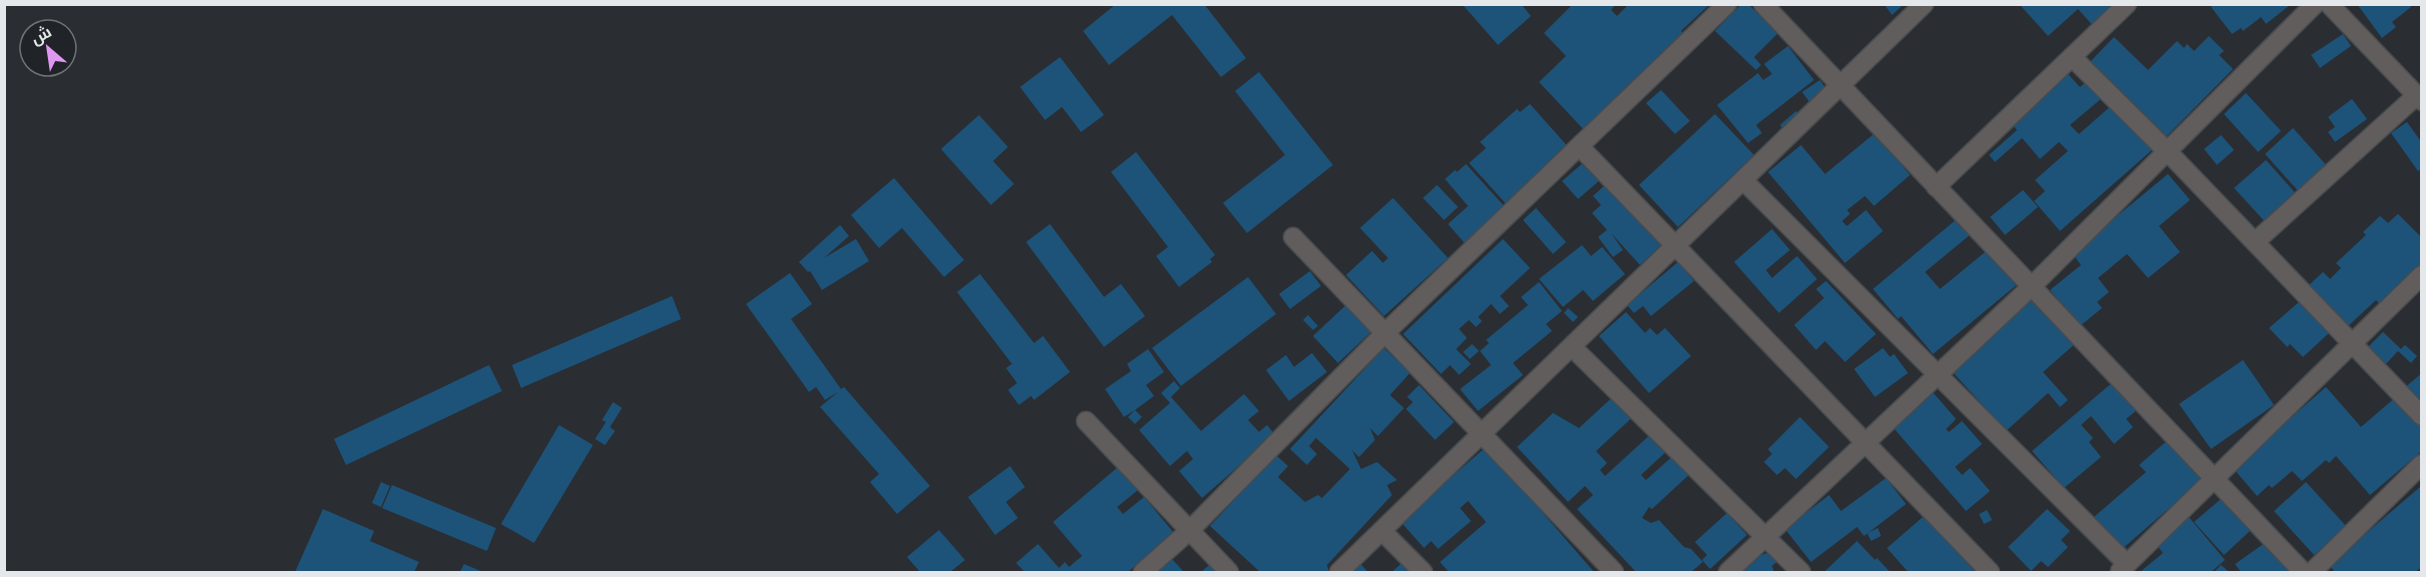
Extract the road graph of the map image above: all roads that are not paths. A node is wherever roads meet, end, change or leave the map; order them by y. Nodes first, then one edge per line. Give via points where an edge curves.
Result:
1 (1727, 4) edge
2 (1763, 4) edge
3 (1924, 4) edge
4 (2127, 4) edge
5 (2315, 4) edge
6 (2329, 4) edge
7 (2072, 57) junction
8 (1840, 86) junction
9 (2419, 98) edge
10 (1580, 147) junction
11 (2168, 152) junction
12 (1743, 180) junction
13 (1936, 187) junction
14 (1293, 237) dead end
15 (2255, 243) junction
16 (1675, 246) junction
17 (2421, 275) edge
18 (2031, 287) junction
19 (1385, 333) junction
20 (2352, 344) junction
21 (1572, 346) junction
22 (1937, 376) junction
23 (2421, 416) edge
24 (1086, 421) dead end
25 (1482, 434) junction
26 (1865, 443) junction
27 (2421, 464) edge
28 (2215, 479) junction
29 (1189, 531) junction
30 (1382, 531) junction
31 (1766, 536) junction
32 (2123, 568) edge
33 (1143, 573) edge
34 (1229, 573) edge
35 (1339, 573) edge
36 (1423, 573) edge
37 (1614, 573) edge
38 (1728, 573) edge
39 (1801, 573) edge
40 (1990, 573) edge
41 (2303, 573) edge
42 (2312, 573) edge

1 - 10 street
2 - 8 street
3 - 8 street
4 - 7 street
5 - 11 street
6 - 9 street
7 - 11 street
7 - 13 street
8 - 12 street
8 - 13 street
9 - 15 street
10 - 16 street
10 - 19 street
11 - 15 street
11 - 18 street
12 - 16 street
12 - 22 street
13 - 18 street
14 - 19 street
15 - 20 street
16 - 21 street
16 - 26 street
17 - 20 street
18 - 22 street
18 - 28 street
19 - 25 street
19 - 29 street
20 - 23 street
20 - 28 street
21 - 25 street
21 - 31 street
22 - 26 street
22 - 32 street
24 - 29 street
25 - 30 street
25 - 37 street
26 - 31 street
26 - 40 street
27 - 42 street
28 - 32 street
28 - 41 street
29 - 33 street
29 - 34 street
30 - 35 street
30 - 36 street
31 - 38 street
31 - 39 street

